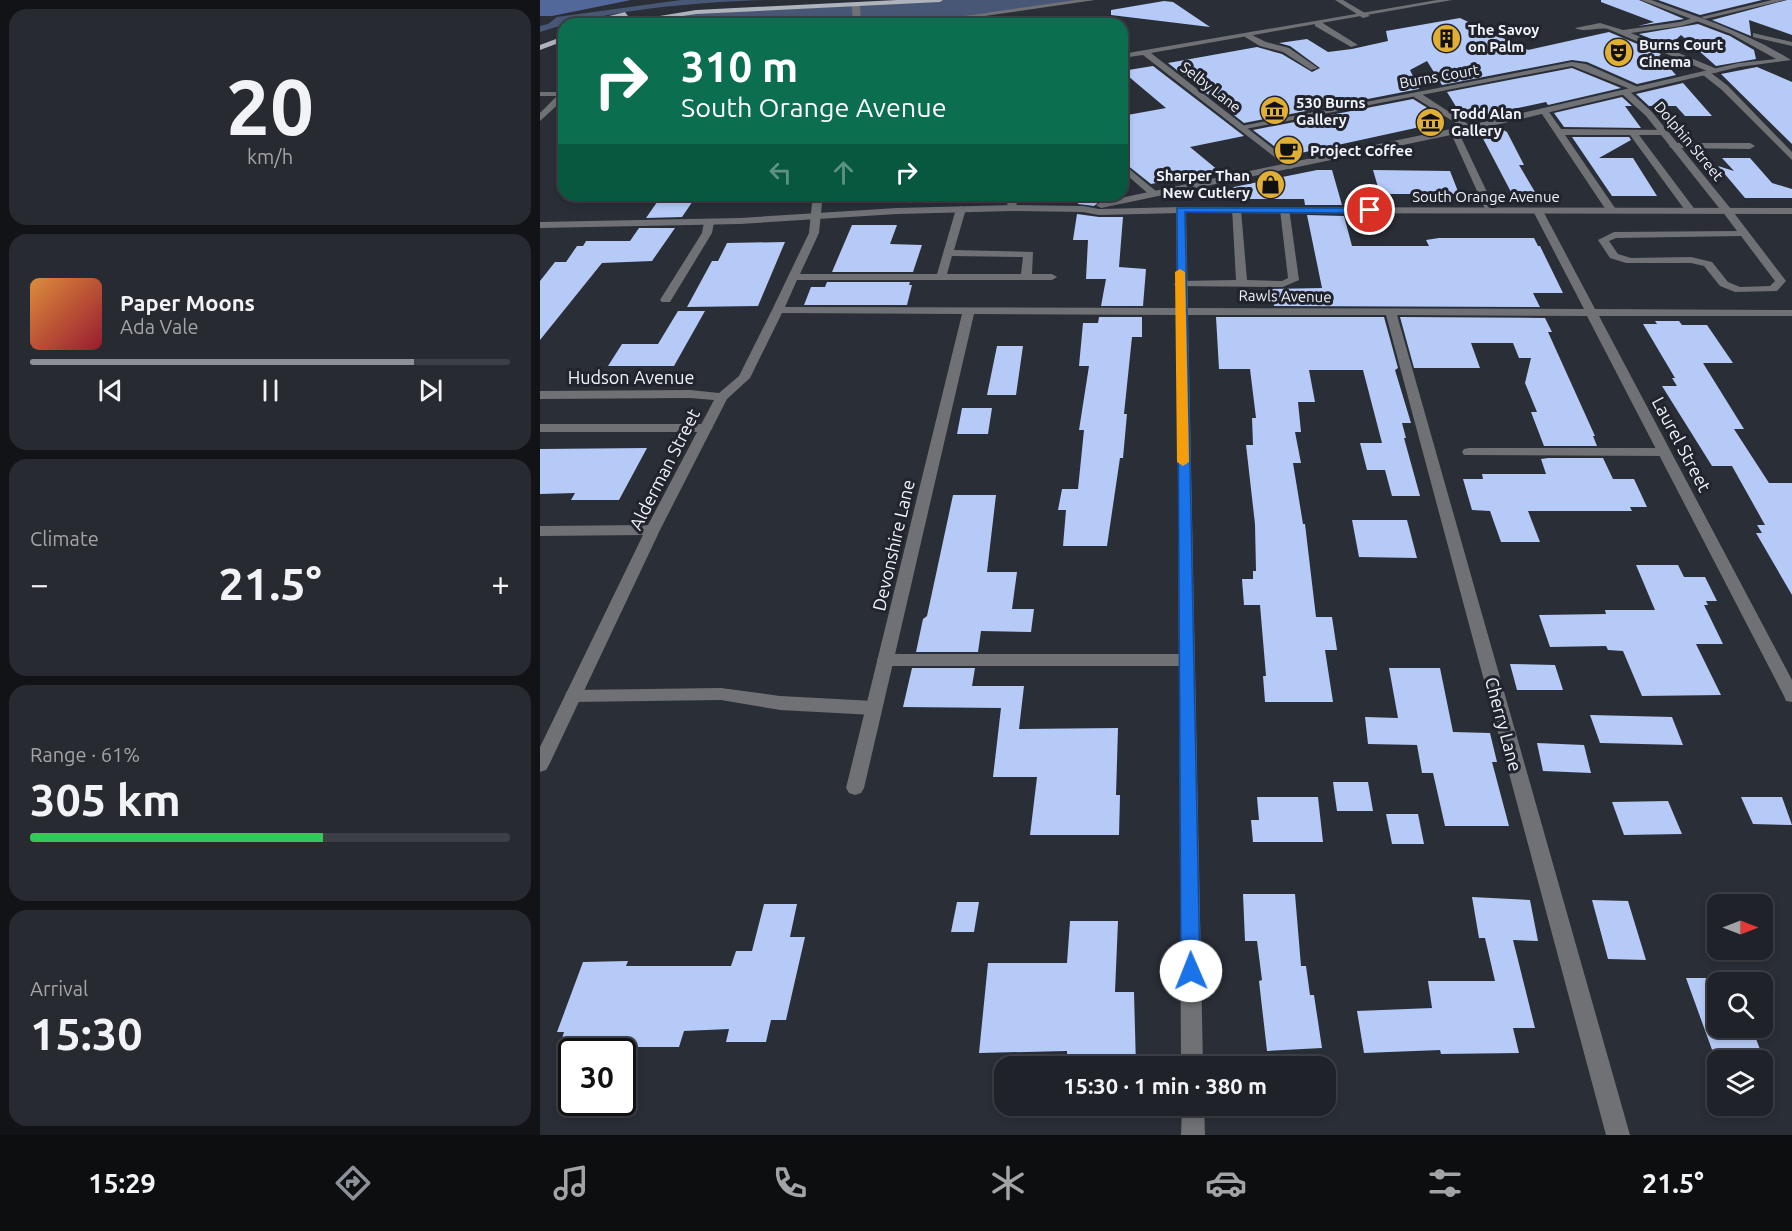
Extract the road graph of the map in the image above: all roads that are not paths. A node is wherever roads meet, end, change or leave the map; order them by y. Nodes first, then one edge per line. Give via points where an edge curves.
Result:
1 (817, 0) edge
2 (940, 0) edge
3 (1092, 0) edge
4 (1338, 0) edge
5 (1419, 0) edge
6 (1449, 0) edge
7 (1644, 0) edge
8 (1659, 0) edge
9 (1782, 0) edge
10 (1428, 4) junction
11 (856, 6) junction
12 (656, 9) dead end
13 (636, 12) dead end
14 (1366, 16) junction
15 (1705, 16) junction
16 (608, 18) edge
17 (656, 18) edge
18 (857, 18) edge
19 (958, 18) edge
20 (1696, 19) junction
21 (1318, 24) junction
22 (1579, 28) dead end
23 (1622, 32) junction
24 (1248, 35) junction
25 (558, 40) edge
26 (1791, 44) edge
27 (1354, 45) dead end
28 (540, 48) edge
29 (1770, 51) junction
30 (1144, 52) junction
31 (1128, 55) edge
32 (1790, 61) edge
33 (1739, 65) junction
34 (1314, 68) dead end
35 (1710, 72) junction
36 (1638, 88) junction
37 (1625, 92) junction
38 (540, 94) edge
39 (558, 94) edge
40 (1417, 95) junction
41 (558, 100) edge
42 (1544, 111) junction
43 (540, 118) edge
44 (1240, 127) junction
45 (1470, 128) junction
46 (1454, 131) junction
47 (1560, 132) junction
48 (1633, 132) junction
49 (1663, 132) junction
50 (1674, 146) junction
51 (1750, 146) dead end
52 (1792, 157) edge
53 (1290, 166) junction
54 (1128, 171) edge
55 (1154, 194) junction
56 (1128, 199) edge
57 (818, 201) edge
58 (1012, 201) edge
59 (1120, 201) edge
60 (1095, 206) junction
61 (1013, 208) junction
62 (961, 209) junction
63 (1083, 209) junction
64 (1180, 210) junction
65 (1236, 210) junction
66 (1286, 210) junction
67 (1491, 211) junction
68 (1538, 211) junction
69 (1612, 211) junction
70 (1690, 211) junction
71 (1727, 211) junction
72 (1792, 211) edge
73 (816, 216) junction
74 (709, 222) junction
75 (540, 225) edge
76 (1743, 232) junction
77 (948, 253) junction
78 (793, 277) junction
79 (941, 277) junction
80 (1026, 277) junction
81 (1052, 277) dead end
82 (1242, 283) junction
83 (1180, 284) junction
84 (666, 300) dead end
85 (778, 310) junction
86 (969, 310) junction
87 (1180, 310) junction
88 (1391, 313) junction
89 (1591, 313) junction
90 (1792, 313) edge
91 (540, 395) edge
92 (722, 397) junction
93 (540, 428) edge
94 (706, 428) junction
95 (1469, 452) dead end
96 (1664, 452) junction
97 (653, 530) junction
98 (540, 531) edge
99 (885, 660) junction
100 (1186, 660) junction
101 (573, 696) junction
102 (1792, 696) edge
103 (874, 708) junction
104 (540, 765) edge
105 (855, 788) dead end
106 (1192, 1056) edge
107 (1193, 1116) edge
108 (1193, 1135) edge
109 (1618, 1135) edge

1 - 12 main road
2 - 11 main road
3 - 19 street
4 - 14 street
5 - 10 street
6 - 10 street
7 - 20 street
8 - 15 street
9 - 15 street
10 - 14 street
11 - 17 main road via 696,12
11 - 18 street
13 - 16 main road
14 - 21 street
15 - 26 street
20 - 23 street
20 - 29 street
21 - 24 street
21 - 27 street
22 - 23 street via 1606,26
23 - 35 street
24 - 30 street
24 - 34 street via 1286,50
25 - 28 main road
26 - 29 street via 1775,46
29 - 32 street
29 - 33 street
30 - 31 street
30 - 44 street, Selby Lane
32 - 33 street
33 - 35 street
35 - 36 street
35 - 52 street
36 - 37 street
36 - 40 street, Burns Court via 1572,64
37 - 42 street
37 - 49 street, Dolphin Street
38 - 39 street
40 - 44 street, Burns Court
40 - 45 street
41 - 43 street
42 - 45 street
42 - 47 street
44 - 53 street, Selby Lane
45 - 46 street
46 - 53 street
46 - 67 street
47 - 48 street
47 - 69 street
48 - 49 street
48 - 70 street
49 - 50 street, Dolphin Street
50 - 51 street
50 - 71 street, Dolphin Street
53 - 55 street
54 - 55 street
55 - 56 street
57 - 73 street, Alderman Street
58 - 61 street
59 - 60 street
60 - 63 street
60 - 64 street, South Orange Avenue
61 - 62 street, South Orange Avenue
61 - 63 street, South Orange Avenue
62 - 73 street, South Orange Avenue
62 - 77 street
63 - 64 street, South Orange Avenue
64 - 65 street, South Orange Avenue
64 - 83 street
65 - 66 street, South Orange Avenue
65 - 82 street
66 - 67 street, South Orange Avenue
66 - 82 street via 1294,280 1283,284
67 - 68 street, South Orange Avenue
68 - 69 street, South Orange Avenue
68 - 89 street, Laurel Street
69 - 70 street, South Orange Avenue
70 - 71 street, South Orange Avenue
71 - 72 street, South Orange Avenue
71 - 76 street, Dolphin Street
73 - 74 street, South Orange Avenue
73 - 78 street, Alderman Street via 814,232
74 - 75 street, South Orange Avenue
74 - 84 street
76 - 76 street, Dolphin Street via 1780,280 1773,289 1739,290 1724,284 1708,264 1691,260 1630,261 1614,256 1604,240 1614,235
77 - 79 street
77 - 80 street via 1029,254
78 - 79 street
78 - 85 street, Alderman Street
79 - 80 street
80 - 81 street
82 - 83 street
83 - 87 street
85 - 86 street, Rawls Avenue
85 - 92 street, Alderman Street via 744,378
86 - 87 street, Rawls Avenue
86 - 99 street, Devonshire Lane
87 - 88 street, Rawls Avenue
87 - 100 street
88 - 89 street, Rawls Avenue
88 - 109 street, Cherry Lane
89 - 90 street, Rawls Avenue
89 - 96 street, Laurel Street
91 - 92 street, Hudson Avenue
92 - 94 street, Alderman Street
93 - 94 street
94 - 97 street, Alderman Street
95 - 96 street
96 - 102 street, Laurel Street
97 - 98 street
97 - 101 street, Alderman Street
99 - 100 street
99 - 103 street, Devonshire Lane
100 - 106 street
101 - 103 street via 721,694 780,704
101 - 104 street, Alderman Street
103 - 105 street, Devonshire Lane
107 - 108 street

